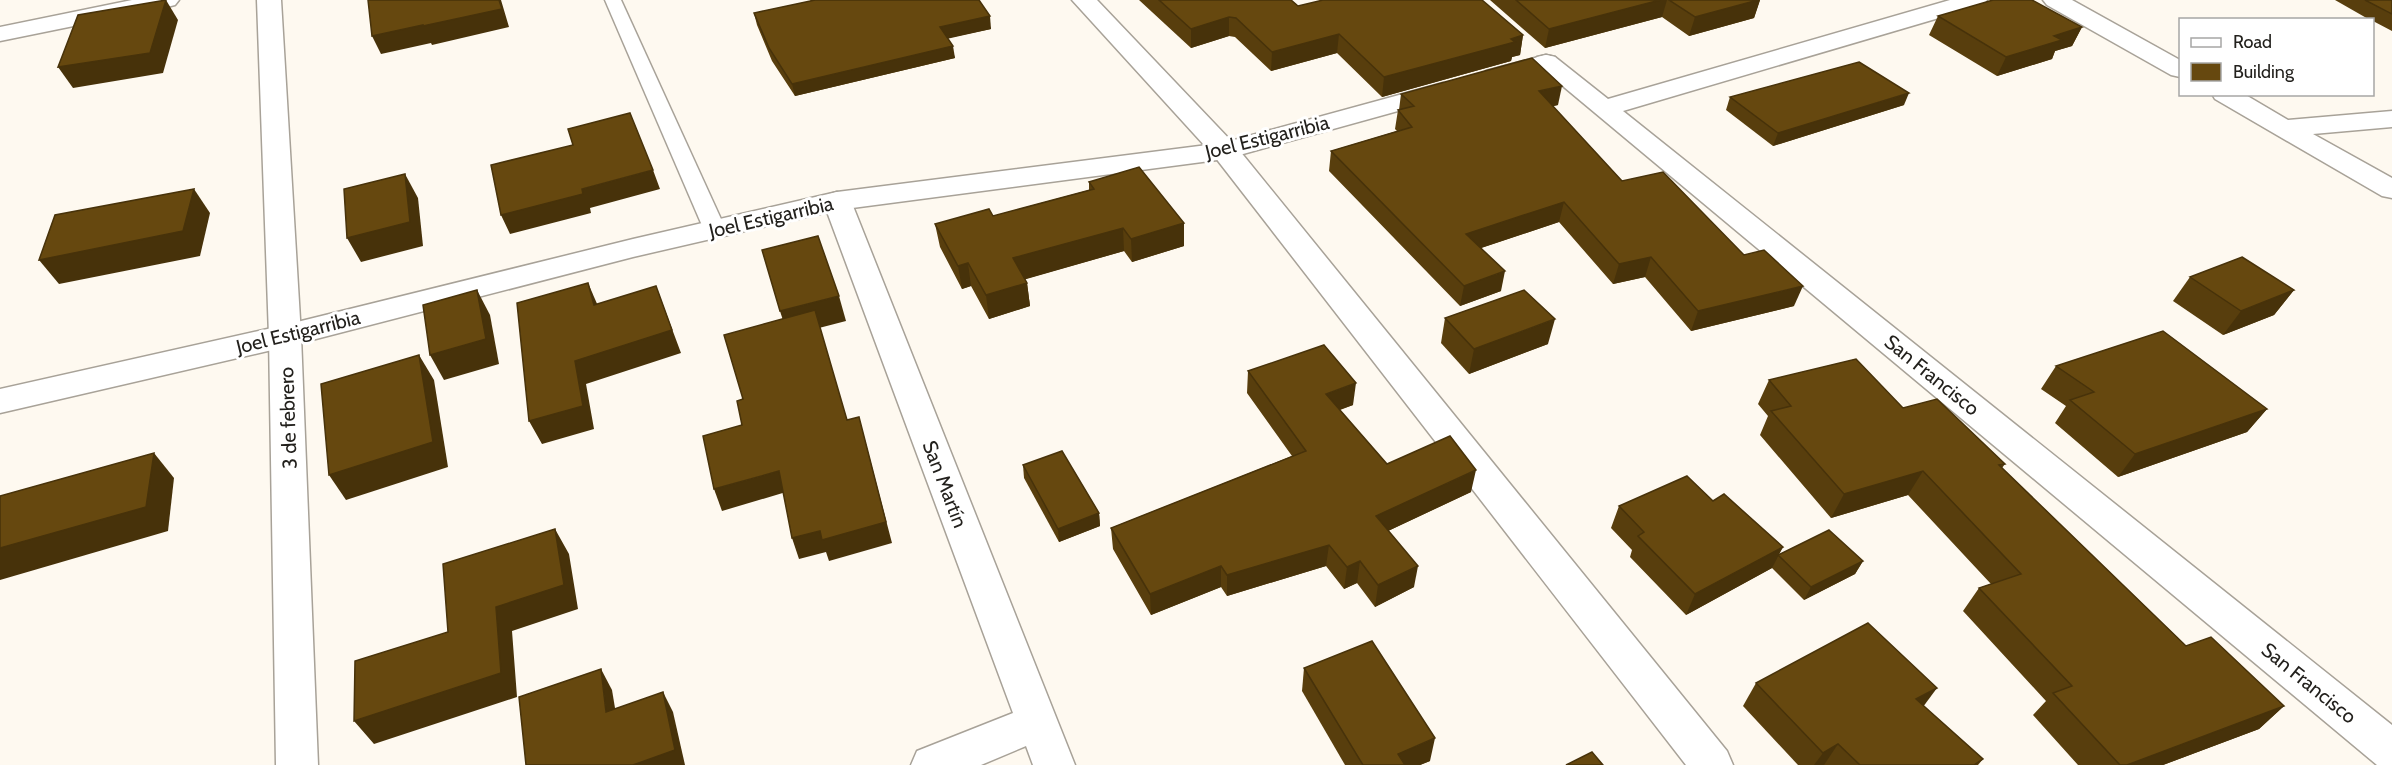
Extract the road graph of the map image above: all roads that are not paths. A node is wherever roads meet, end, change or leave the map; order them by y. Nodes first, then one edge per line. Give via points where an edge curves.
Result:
1 (167, 0) edge
2 (269, 0) edge
3 (613, 0) edge
4 (1084, 0) edge
5 (1975, 0) edge
6 (2055, 0) edge
7 (0, 34) edge
8 (1537, 54) joint
9 (2179, 69) edge
10 (2227, 96) edge
11 (1605, 108) junction
12 (2392, 118) edge
13 (2283, 128) junction
14 (1225, 151) junction
15 (2392, 190) edge
16 (837, 201) junction
17 (715, 230) junction
18 (285, 336) junction
19 (0, 401) edge
20 (1036, 723) junction
21 (2392, 750) edge
22 (297, 765) edge
23 (932, 765) edge
24 (1054, 765) edge
25 (1712, 765) edge

1 - 7 street
2 - 18 street, 3 de febrero
3 - 17 lane
4 - 14 street
5 - 11 street
6 - 9 street
8 - 11 street, San Francisco
8 - 14 street, Joel Estigarribia
10 - 13 street
11 - 21 street, San Francisco
12 - 13 street
13 - 15 street
14 - 16 street, Joel Estigarribia
14 - 25 street
16 - 17 street, Joel Estigarribia
16 - 20 street, San Martín
17 - 18 street, Joel Estigarribia
18 - 19 street, Joel Estigarribia
18 - 22 street, 3 de febrero
20 - 23 street
20 - 24 street, San Martín

